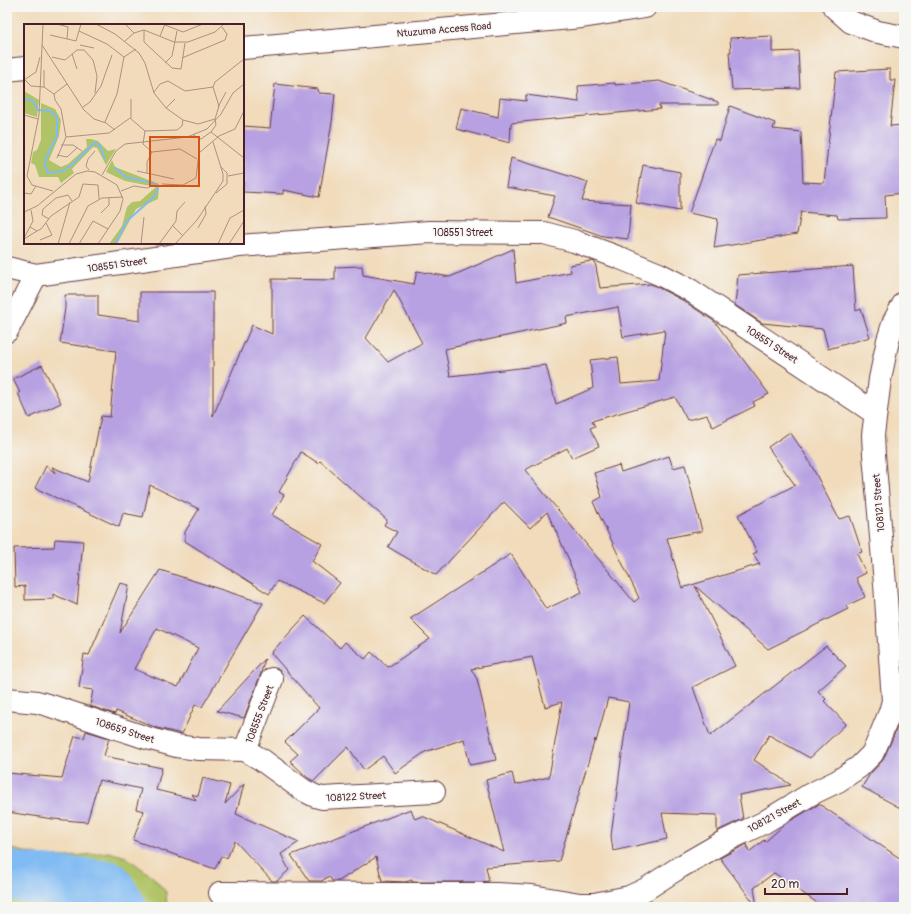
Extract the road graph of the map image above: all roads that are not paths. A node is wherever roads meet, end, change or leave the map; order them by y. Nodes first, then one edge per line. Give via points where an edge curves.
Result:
1 (645, 7) edge
2 (834, 7) edge
3 (904, 37) edge
4 (244, 48) edge
5 (24, 68) edge
6 (7, 70) edge
7 (7, 268) edge
8 (36, 275) junction
9 (904, 303) edge
10 (7, 331) edge
11 (875, 413) junction
12 (272, 679) dead end
13 (7, 699) edge
14 (897, 717) edge
15 (244, 750) junction
16 (434, 792) dead end
17 (220, 893) dead end

1 - 4 street, Ntuzuma Access Road via 582,16
2 - 3 street via 851,22 878,32
5 - 6 street
7 - 8 street, 108551 Street
8 - 10 street
8 - 11 street, 108551 Street via 239,246 429,232 544,233 620,258 690,290
9 - 11 street, 108121 Street via 894,321 888,340
11 - 14 street, 108121 Street via 874,454 893,701
12 - 15 street, 108555 Street
13 - 15 street, 108659 Street via 37,702 176,746
14 - 17 street, 108121 Street via 872,754 853,772 680,866 629,897 580,904 532,896 497,894
15 - 16 street, 108122 Street via 303,790 322,798

